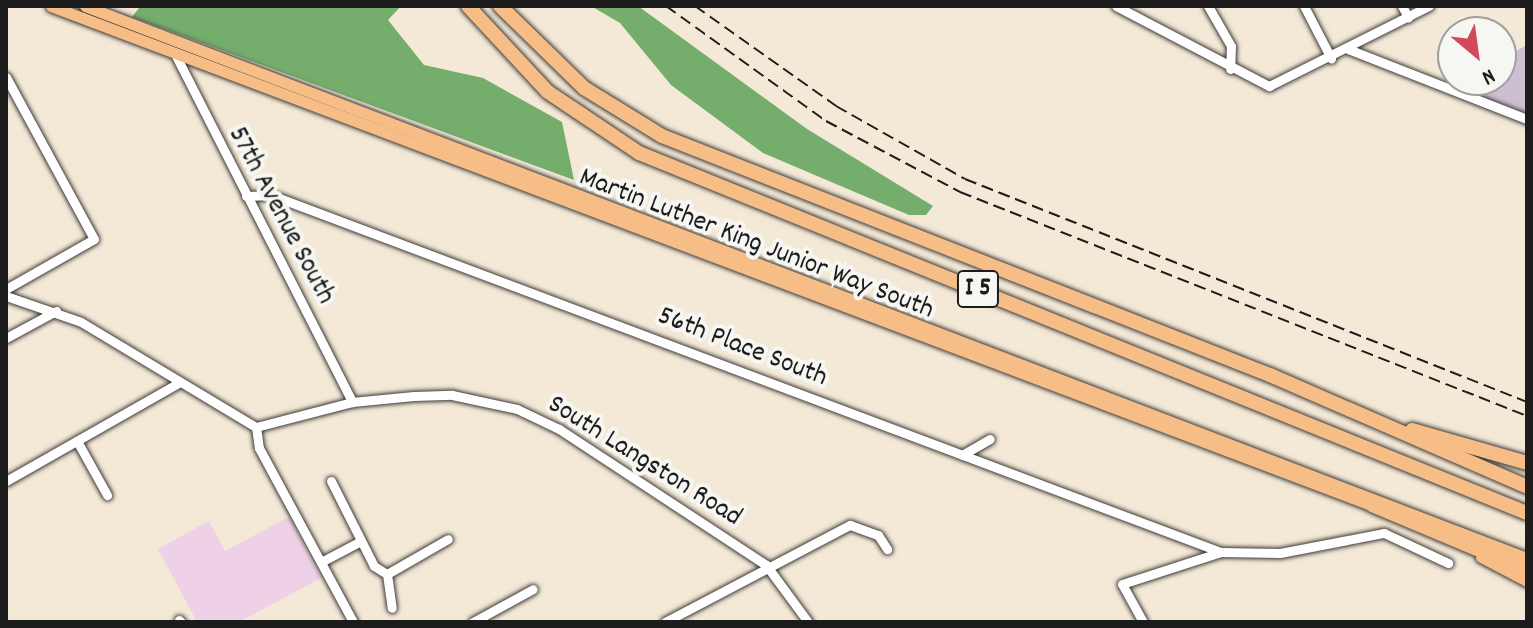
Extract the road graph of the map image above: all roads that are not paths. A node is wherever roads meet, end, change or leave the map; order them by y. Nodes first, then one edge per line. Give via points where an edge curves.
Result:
1 (51, 6) edge
2 (85, 6) edge
3 (468, 6) edge
4 (500, 6) edge
5 (1116, 6) edge
6 (1208, 6) edge
7 (1304, 6) edge
8 (1402, 6) edge
9 (1429, 6) edge
10 (1408, 17) junction
11 (1348, 49) junction
12 (174, 52) junction
13 (1331, 58) junction
14 (1230, 69) junction
15 (6, 77) edge
16 (1527, 119) edge
17 (246, 196) junction
18 (6, 289) edge
19 (6, 296) edge
20 (56, 311) junction
21 (6, 338) edge
22 (180, 382) junction
23 (352, 402) junction
24 (256, 427) junction
25 (1393, 427) junction
26 (990, 439) dead end
27 (77, 441) junction
28 (962, 455) junction
29 (1527, 463) edge
30 (6, 481) edge
31 (331, 481) dead end
32 (1527, 487) edge
33 (107, 495) dead end
34 (1372, 505) junction
35 (1527, 513) edge
36 (448, 539) dead end
37 (361, 541) junction
38 (887, 549) dead end
39 (1221, 552) junction
40 (1527, 558) edge
41 (321, 562) junction
42 (1448, 563) dead end
43 (766, 565) junction
44 (1527, 570) edge
45 (387, 574) junction
46 (1527, 581) edge
47 (533, 589) dead end
48 (392, 608) dead end
49 (353, 622) edge
50 (473, 622) edge
51 (665, 622) edge
52 (808, 622) edge
53 (1143, 622) edge

1 - 12 main road, Martin Luther King Junior Way South
2 - 40 main road, Martin Luther King Junior Way South
3 - 35 highway, I 5 via 548,92 639,153
4 - 25 highway, I 5 via 584,88 662,136
5 - 14 street
6 - 14 street via 1231,46
7 - 13 street
8 - 10 street
9 - 10 street
10 - 11 street
11 - 13 street
11 - 16 street
12 - 17 street, 57th Avenue South
12 - 34 main road, Martin Luther King Junior Way South
13 - 14 street via 1264,86
15 - 18 street via 94,239
17 - 23 street, 57th Avenue South
17 - 28 street, 56th Place South via 271,195
19 - 20 street
20 - 21 street
20 - 22 street
22 - 24 street
22 - 27 street
23 - 24 street, South Langston Road via 281,426
23 - 43 street, South Langston Road via 452,395 517,409 559,429
24 - 41 street via 259,448
25 - 29 highway via 1446,435
25 - 32 highway, I 5
26 - 28 street
27 - 30 street
27 - 33 street
28 - 39 street, 56th Place South
31 - 37 street
34 - 44 highway
34 - 46 main road, Martin Luther King Junior Way South
36 - 45 street via 400,573
37 - 41 street
37 - 45 street
38 - 43 street via 858,524
39 - 42 street via 1280,553 1384,533
39 - 53 street via 1122,584
41 - 49 street
43 - 51 street
43 - 52 street
45 - 48 street
47 - 50 street

